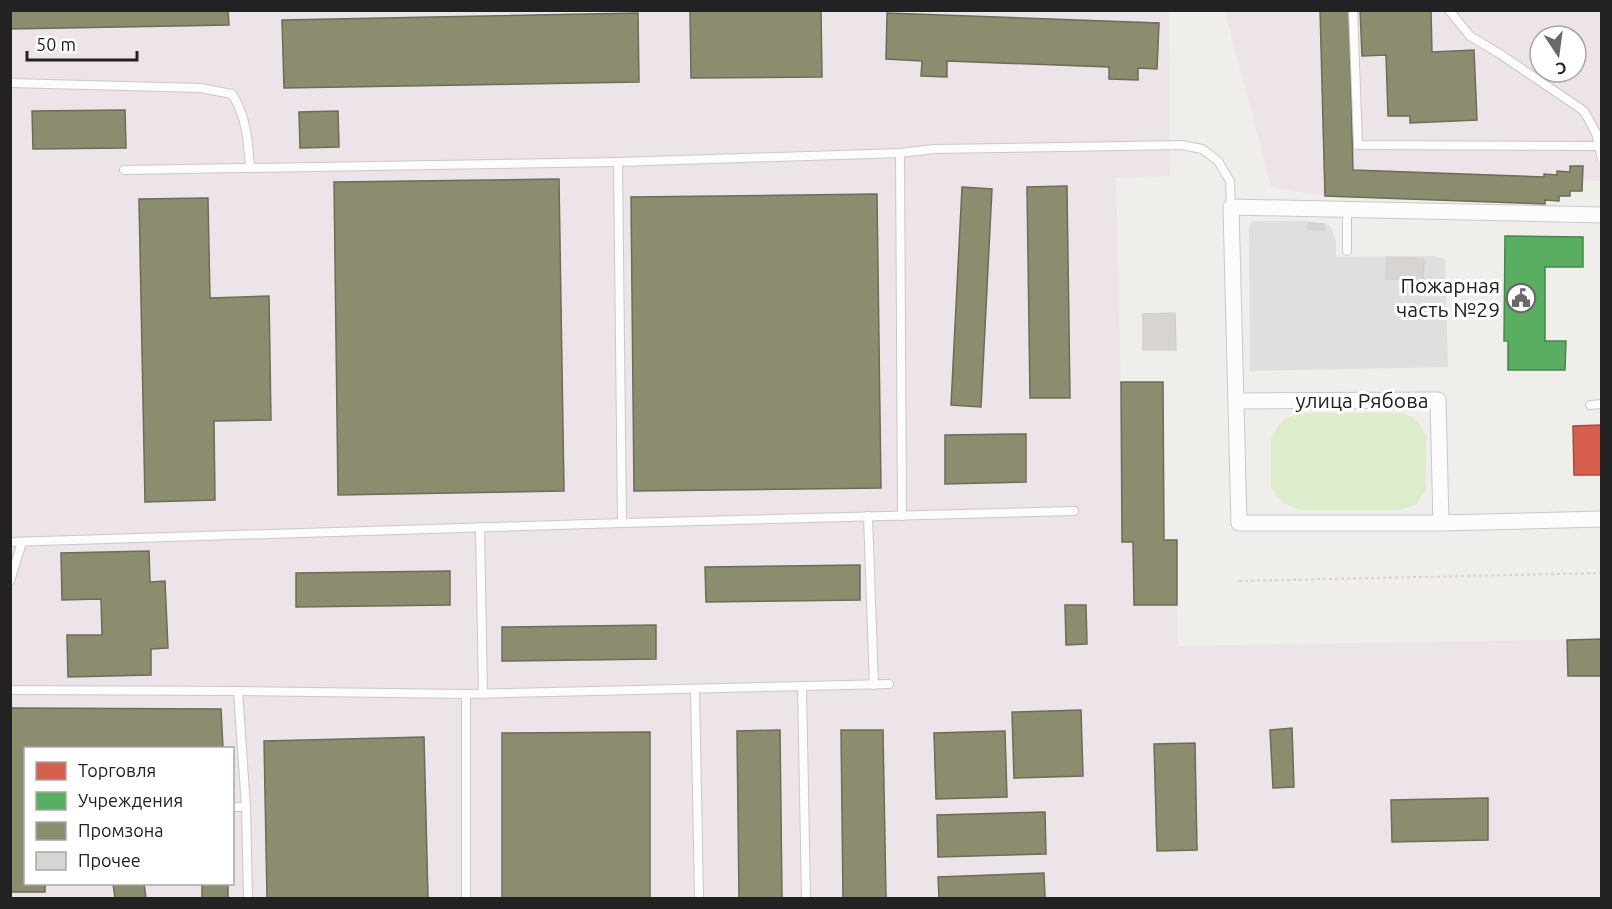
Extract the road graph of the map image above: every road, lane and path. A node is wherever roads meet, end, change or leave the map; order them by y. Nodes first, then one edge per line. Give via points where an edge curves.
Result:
1 (1353, 10) edge
2 (1449, 10) edge
3 (10, 82) edge
4 (1599, 146) junction
5 (900, 153) junction
6 (1602, 159) edge
7 (618, 162) junction
8 (250, 168) junction
9 (124, 170) dead end
10 (1231, 207) junction
11 (1347, 210) junction
12 (1602, 214) edge
13 (1347, 251) dead end
14 (1237, 401) junction
15 (1602, 404) edge
16 (1590, 405) dead end
17 (1074, 512) dead end
18 (868, 516) junction
19 (902, 516) junction
20 (1602, 519) edge
21 (622, 523) junction
22 (1441, 523) junction
23 (480, 527) junction
24 (10, 542) edge
25 (22, 542) junction
26 (1602, 573) edge
27 (10, 581) edge
28 (1239, 581) dead end
29 (889, 684) dead end
30 (874, 685) junction
31 (802, 686) junction
32 (695, 689) junction
33 (10, 690) edge
34 (238, 691) junction
35 (466, 694) junction
36 (483, 694) junction
37 (234, 807) edge
38 (246, 807) junction
39 (248, 898) edge
40 (466, 898) edge
41 (699, 898) edge
42 (806, 898) edge

1 - 4 lane via 1358,145
2 - 4 lane via 1470,36 1584,111
3 - 8 lane via 200,88 232,94 241,107 247,131
4 - 6 lane
5 - 7 lane
5 - 10 lane via 934,149 1182,145 1202,149 1218,161 1230,181
5 - 19 lane
7 - 8 lane
7 - 21 lane
8 - 9 lane
10 - 11 street
10 - 14 street
11 - 12 street
11 - 13 lane
14 - 22 street, улица Рябова via 1438,400
14 - 22 street via 1239,524
15 - 16 lane
17 - 19 lane
18 - 19 lane
18 - 21 lane
18 - 30 lane
20 - 22 street
21 - 23 lane
23 - 25 lane
23 - 36 lane
24 - 25 lane
25 - 27 lane
26 - 28 path
29 - 30 lane
30 - 31 lane
31 - 32 lane
31 - 42 lane
32 - 36 lane
32 - 41 lane
33 - 34 lane
34 - 35 lane
34 - 38 lane
35 - 36 lane
35 - 40 lane
37 - 38 lane
38 - 39 lane

